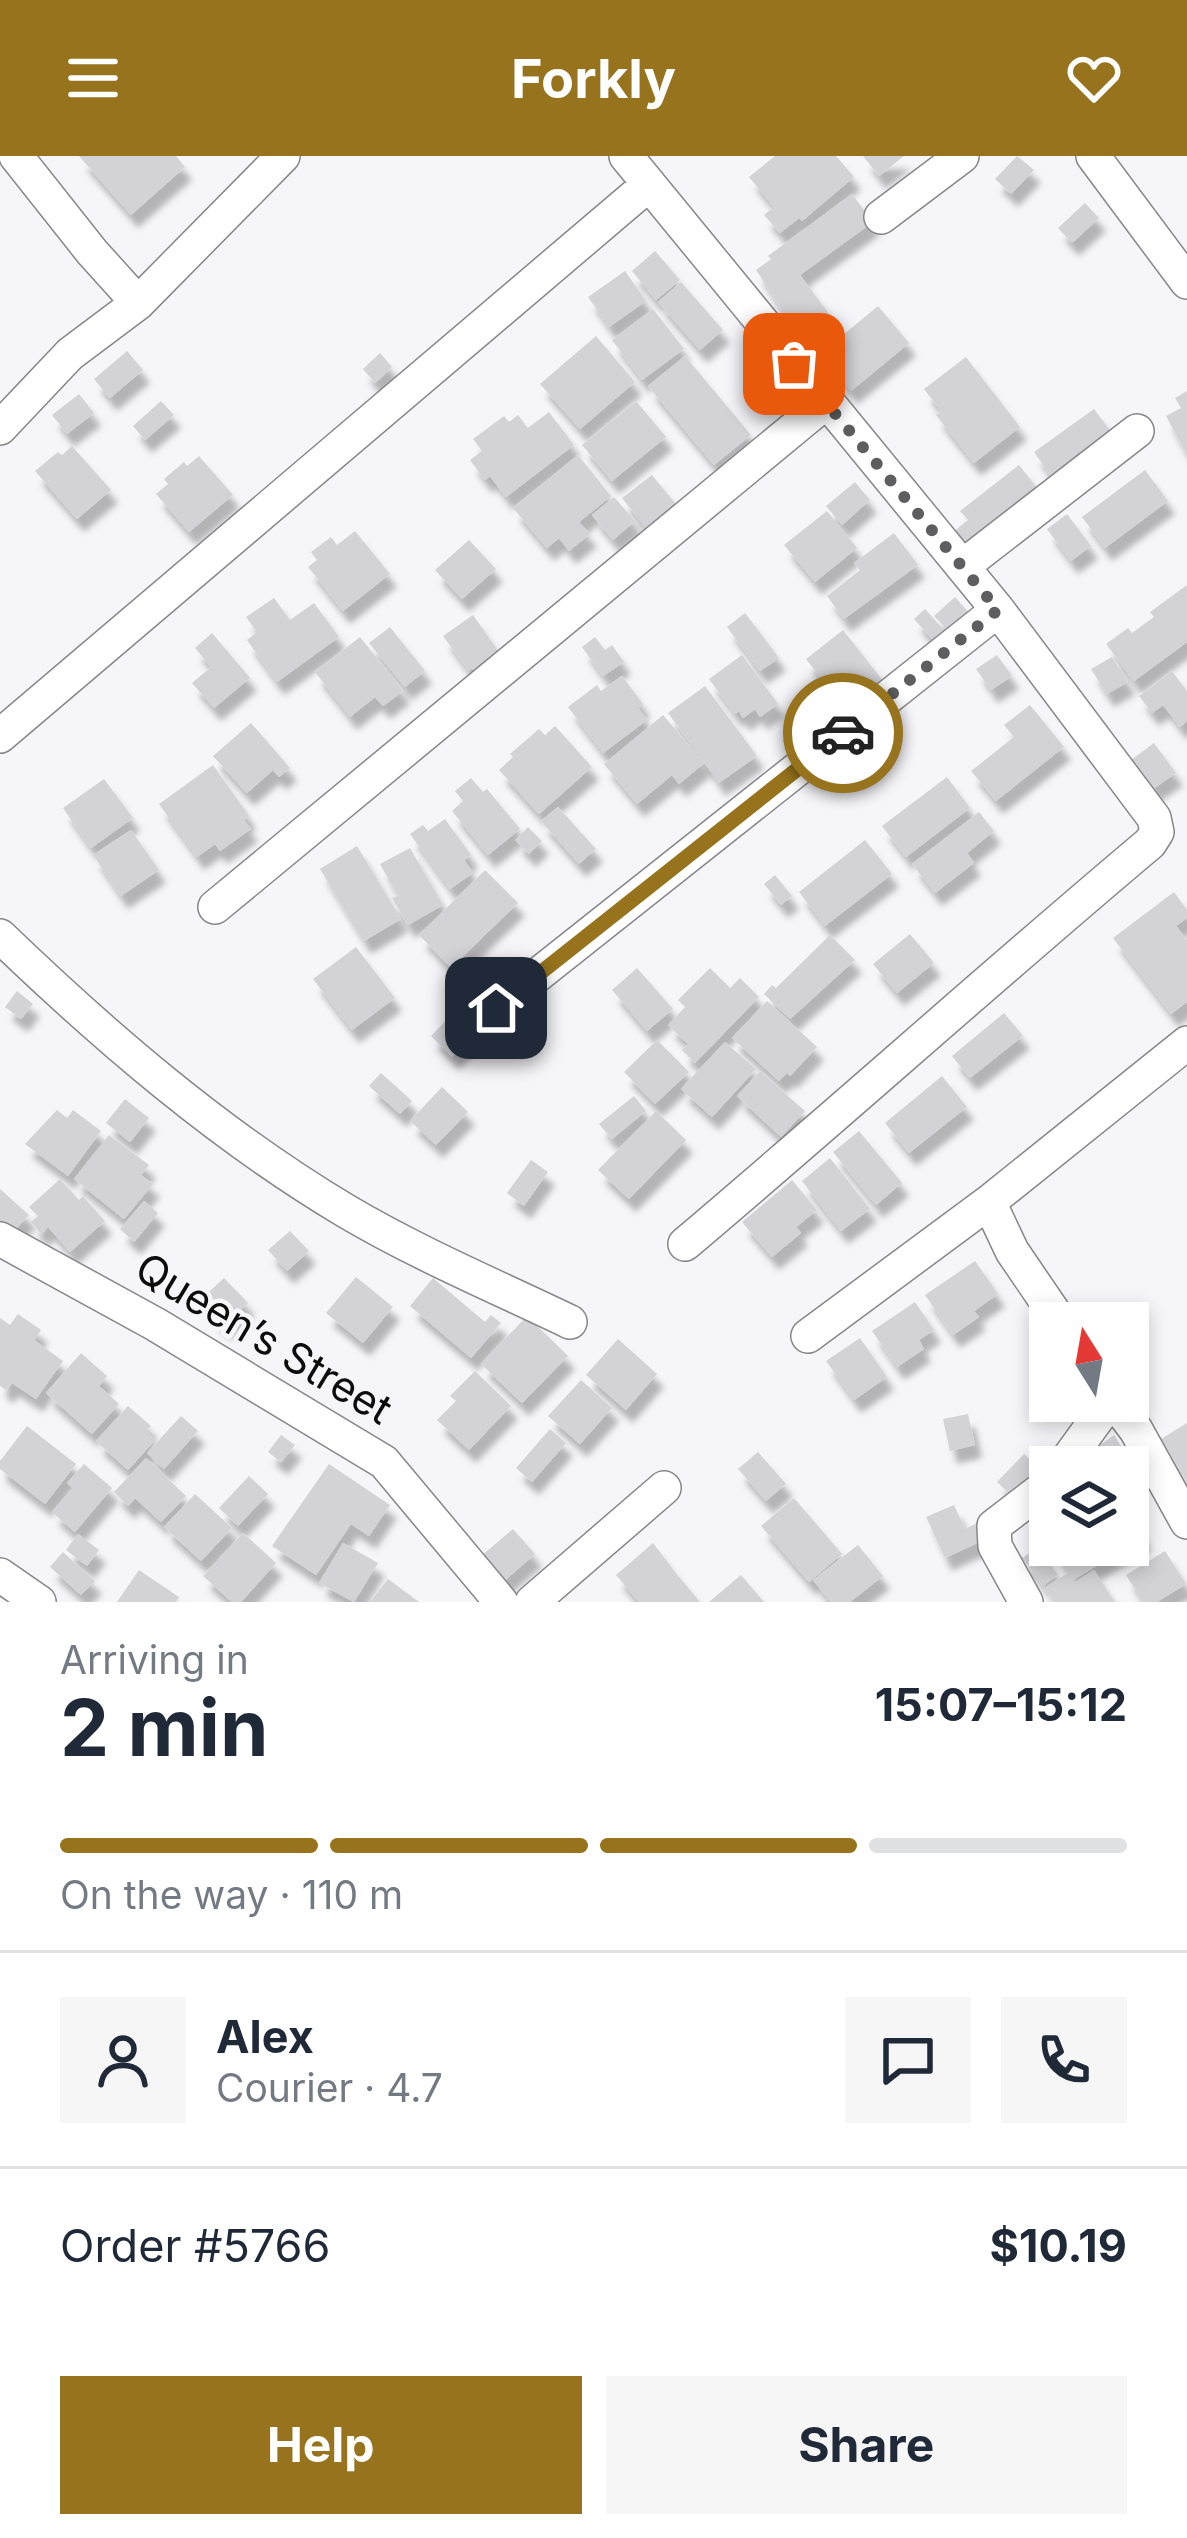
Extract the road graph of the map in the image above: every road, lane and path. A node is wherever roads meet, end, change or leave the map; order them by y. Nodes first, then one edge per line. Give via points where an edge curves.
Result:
1 (16, 156) edge
2 (283, 156) edge
3 (626, 156) edge
4 (962, 156) edge
5 (1094, 156) edge
6 (648, 185) junction
7 (881, 217) dead end
8 (1187, 282) edge
9 (138, 303) junction
10 (826, 401) junction
11 (0, 428) edge
12 (1136, 431) dead end
13 (963, 566) junction
14 (998, 610) junction
15 (0, 736) edge
16 (215, 907) dead end
17 (0, 936) edge
18 (496, 1008) dead end
19 (1187, 1043) edge
20 (989, 1202) junction
21 (0, 1239) edge
22 (685, 1244) dead end
23 (1047, 1302) edge
24 (569, 1322) dead end
25 (808, 1336) dead end
26 (1096, 1422) edge
27 (1129, 1422) edge
28 (1078, 1446) edge
29 (664, 1488) dead end
30 (1029, 1499) edge
31 (1187, 1522) edge
32 (0, 1575) edge
33 (39, 1602) edge
34 (500, 1602) edge
35 (532, 1602) edge
36 (1026, 1602) edge

1 - 9 street
2 - 9 street
3 - 6 street
4 - 7 street
5 - 8 street
6 - 10 street
6 - 15 street
9 - 11 street via 70,354
10 - 13 street
10 - 16 street
12 - 13 street
13 - 14 street
14 - 18 street
14 - 22 street via 1157,832
17 - 24 street via 77,1011 257,1152 347,1212
19 - 20 street
20 - 23 street
20 - 25 street
21 - 34 street, Queen’s Street via 384,1462
26 - 28 street
27 - 31 street
29 - 35 street
30 - 36 street via 994,1526 995,1546
32 - 33 street

